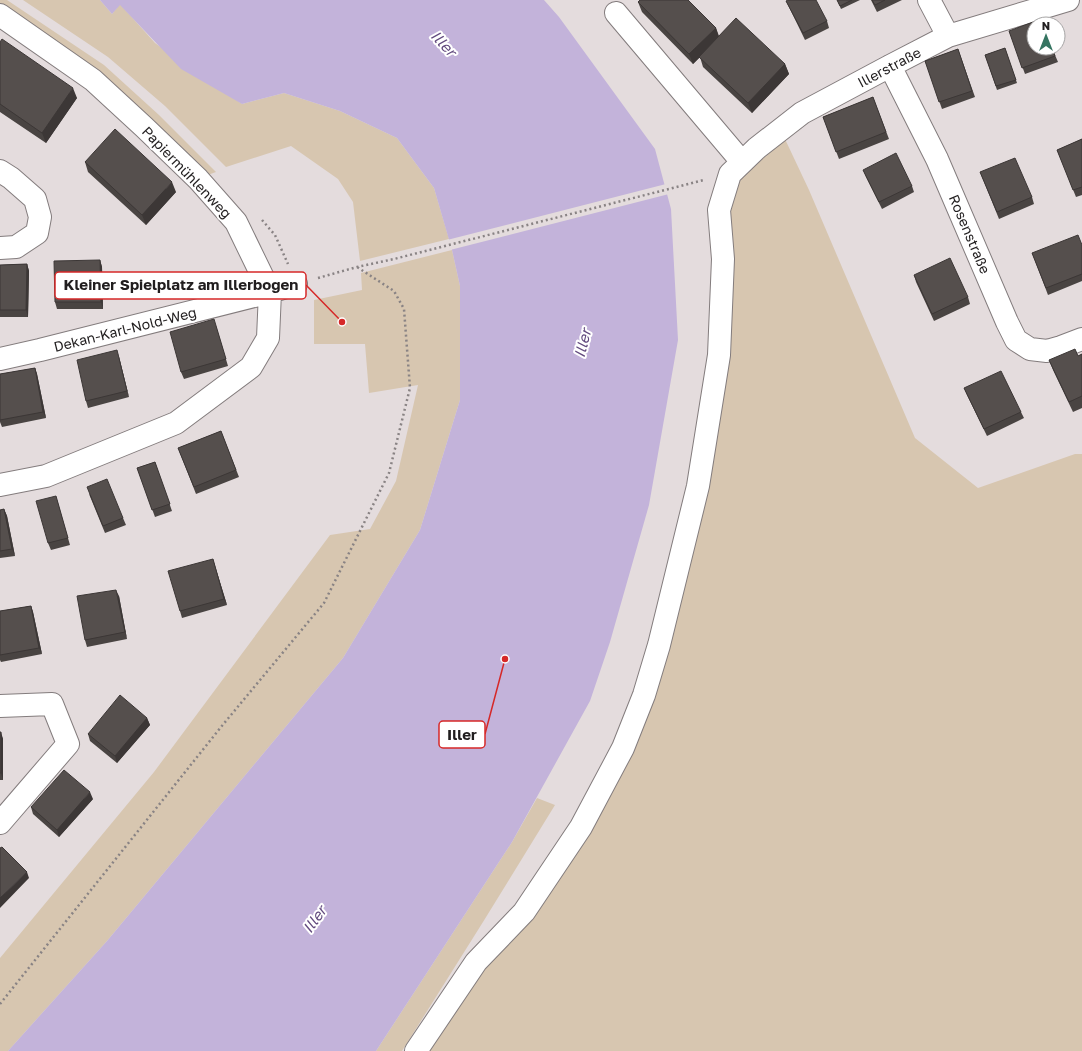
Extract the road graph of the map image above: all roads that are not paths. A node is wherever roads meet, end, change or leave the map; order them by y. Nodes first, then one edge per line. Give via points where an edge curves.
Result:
1 (929, 0) edge
2 (1068, 0) edge
3 (616, 13) dead end
4 (0, 15) edge
5 (948, 36) junction
6 (890, 66) junction
7 (736, 168) junction
8 (0, 171) edge
9 (0, 248) edge
10 (296, 284) road end
11 (270, 292) junction
12 (1082, 339) edge
13 (0, 359) edge
14 (0, 485) edge
15 (0, 706) edge
16 (0, 823) edge
17 (416, 1051) edge

1 - 5 street
2 - 5 street, Illerstraße
3 - 7 street
4 - 11 street, Papiermühlenweg via 93,80 198,179 236,222
5 - 6 street, Illerstraße
6 - 7 street, Illerstraße via 802,113
6 - 12 street, Rosenstraße via 937,159 1016,340 1030,349 1046,351
7 - 17 street via 719,210 723,259 719,355 698,486 659,646 644,695 623,748 581,827 524,912 476,962
8 - 9 street via 35,199 40,217 37,233 16,247
10 - 11 street, Dekan-Karl-Nold-Weg
11 - 13 street, Dekan-Karl-Nold-Weg
11 - 14 street, Papiermühlenweg via 268,338 252,367 176,424 46,476
15 - 16 street via 52,704 68,744

